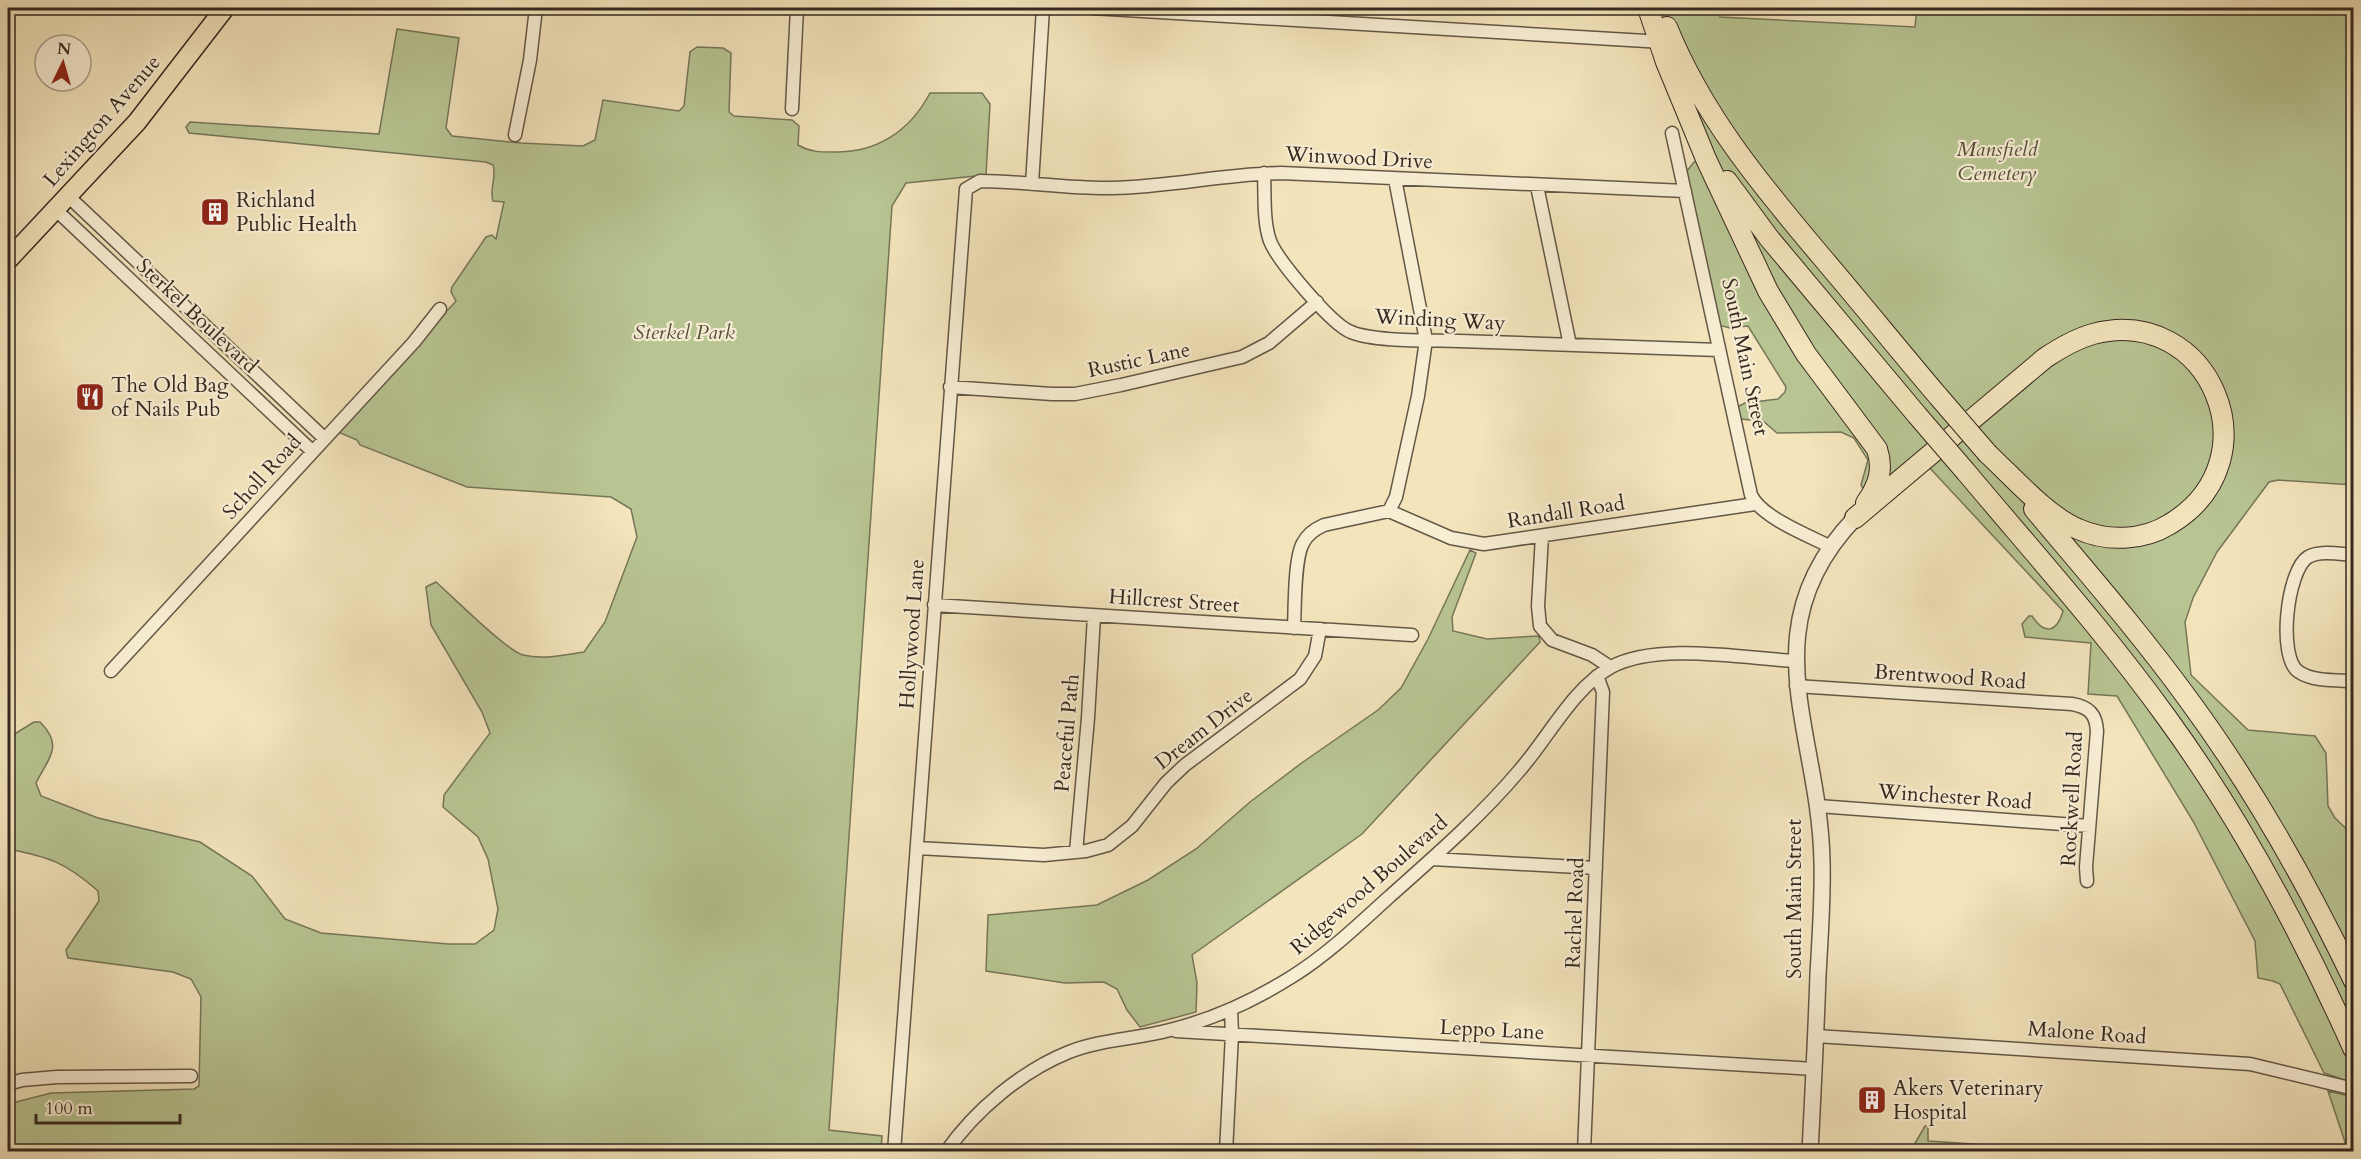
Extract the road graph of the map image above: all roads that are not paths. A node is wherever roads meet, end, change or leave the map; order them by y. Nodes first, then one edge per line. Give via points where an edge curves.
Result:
1 (225, 8) edge
2 (536, 8) edge
3 (796, 8) edge
4 (1043, 8) edge
5 (1092, 8) edge
6 (1648, 8) edge
7 (1659, 8) edge
8 (1247, 12) edge
9 (1666, 42) junction
10 (792, 109) dead end
11 (1693, 122) junction
12 (1672, 133) dead end
13 (514, 135) dead end
14 (1264, 173) junction
15 (1395, 179) junction
16 (1032, 184) junction
17 (1537, 186) junction
18 (1684, 191) junction
19 (62, 202) junction
20 (8, 260) edge
21 (1317, 302) junction
22 (440, 309) dead end
23 (1426, 340) junction
24 (1570, 345) junction
25 (1719, 350) junction
26 (950, 387) junction
27 (324, 438) junction
28 (312, 451) junction
29 (1988, 454) junction
30 (1755, 504) junction
31 (1389, 511) junction
32 (1855, 518) junction
33 (1542, 536) junction
34 (1831, 547) junction
35 (2354, 555) edge
36 (934, 605) junction
37 (1094, 616) junction
38 (1294, 628) junction
39 (1320, 629) junction
40 (1412, 635) dead end
41 (1795, 661) junction
42 (1611, 668) junction
43 (111, 671) dead end
44 (1597, 676) junction
45 (2354, 681) edge
46 (1796, 686) junction
47 (2096, 719) joint
48 (1818, 806) junction
49 (2090, 826) junction
50 (917, 848) junction
51 (1076, 852) junction
52 (1432, 859) junction
53 (1596, 868) junction
54 (2087, 881) dead end
55 (2354, 981) edge
56 (1231, 1010) junction
57 (1169, 1030) junction
58 (1232, 1034) junction
59 (1816, 1036) junction
60 (2354, 1050) edge
61 (1589, 1056) junction
62 (1814, 1069) junction
63 (191, 1076) dead end
64 (8, 1084) edge
65 (2354, 1089) edge
66 (894, 1152) edge
67 (946, 1152) edge
68 (1226, 1152) edge
69 (1584, 1152) edge
70 (1810, 1152) edge

1 - 19 main road, Lexington Avenue via 145,112
2 - 13 street
3 - 10 street
4 - 16 street
5 - 8 street
6 - 9 highway
7 - 9 highway
8 - 9 street
9 - 11 highway
9 - 29 highway, bridge via 1723,133 1781,208
11 - 32 highway via 1782,317 1877,449 1880,458 1876,488
11 - 60 highway, bridge via 1756,221 2135,675 2195,758 2281,900
12 - 18 street, South Main Street
14 - 15 street, Winwood Drive
14 - 16 street, Winwood Drive via 1144,187
14 - 21 street, Winding Way via 1270,239 1282,262
15 - 17 street, Winwood Drive
15 - 23 street
16 - 26 street, Hollywood Lane via 980,181 966,189
17 - 18 street, Winwood Drive
17 - 24 street
18 - 25 street, South Main Street
19 - 20 main road, Lexington Avenue
19 - 27 street, Sterkel Boulevard
19 - 28 street, Sterkel Boulevard
21 - 23 street, Winding Way via 1349,332
21 - 26 street, Rustic Lane via 1257,351 1215,364 1075,394
22 - 27 street, Scholl Road
23 - 24 street, Winding Way
23 - 31 street via 1418,396 1396,497
24 - 25 street, Winding Way
25 - 30 street, South Main Street
26 - 36 street, Hollywood Lane
27 - 28 street, Scholl Road
28 - 43 street, Scholl Road
29 - 32 highway via 2066,523 2098,536 2137,537 2168,526 2201,498 2221,459 2223,415 2204,374 2177,347 2144,333 2094,333 2045,358
29 - 55 highway via 2149,648 2206,725 2284,848
30 - 33 street, Randall Road
30 - 34 street
31 - 33 street, Randall Road via 1461,541 1484,544
31 - 38 street via 1324,525 1303,542
32 - 34 street, South Main Street
33 - 42 street via 1540,626 1552,640 1592,655
34 - 41 street, South Main Street via 1804,603
35 - 45 street via 2315,554 2298,566 2286,637 2288,659 2299,672
36 - 37 street, Hillcrest Street
36 - 50 street, Hollywood Lane
37 - 38 street, Hillcrest Street
37 - 51 street, Peaceful Path
38 - 39 street, Hillcrest Street
39 - 40 street, Hillcrest Street
39 - 51 street, Dream Drive via 1315,656 1294,684 1185,765 1126,832 1095,850
41 - 42 street, Ridgewood Boulevard via 1658,653
41 - 46 street, South Main Street
42 - 44 street, Ridgewood Boulevard
44 - 52 street, Ridgewood Boulevard via 1514,777
44 - 53 street, Rachel Road via 1603,692
46 - 47 street, Brentwood Road via 2072,704 2089,709
46 - 48 street, South Main Street
47 - 49 street, Rockwell Road
48 - 49 street, Winchester Road
48 - 59 street, South Main Street via 1822,879
49 - 54 street, Rockwell Road
50 - 51 street, Dream Drive via 1044,855
50 - 66 street, Hollywood Lane
52 - 53 street
52 - 56 street, Ridgewood Boulevard via 1311,964
53 - 61 street, Rachel Road
56 - 57 street, Ridgewood Boulevard
56 - 58 street
57 - 58 street, Leppo Lane
57 - 67 street, Ridgewood Boulevard via 1086,1047 1054,1059 987,1105
58 - 61 street, Leppo Lane
58 - 68 street
59 - 62 street, South Main Street
59 - 65 street, Malone Road via 2250,1064
61 - 62 street, Leppo Lane
61 - 69 street, Rachel Road
62 - 70 street, South Main Street
63 - 64 street via 57,1077

